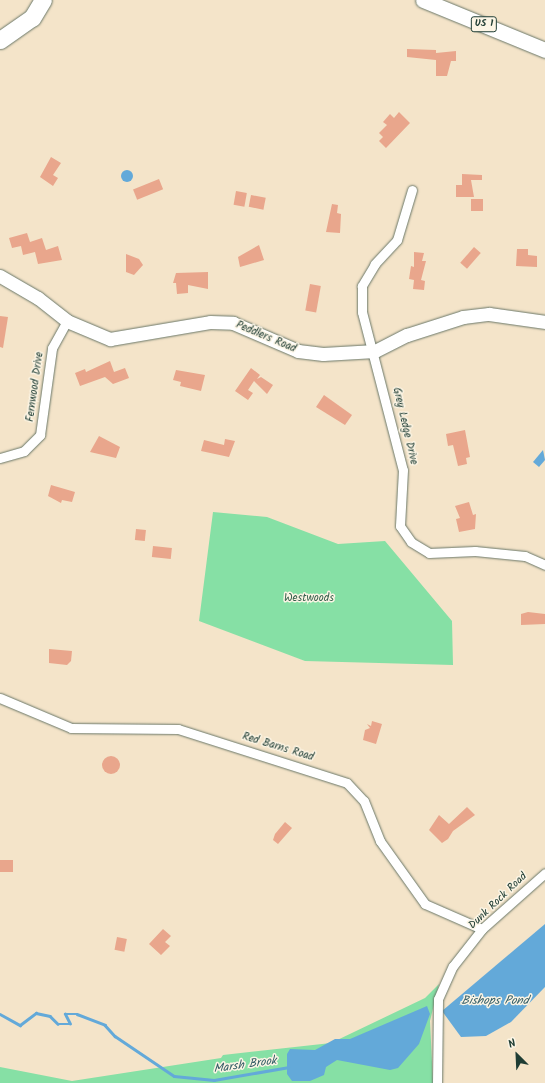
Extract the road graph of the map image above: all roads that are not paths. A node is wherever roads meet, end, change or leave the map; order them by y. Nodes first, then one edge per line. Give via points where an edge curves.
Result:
1 (32, 0) edge
2 (42, 0) edge
3 (423, 0) edge
4 (0, 29) edge
5 (0, 40) edge
6 (545, 50) edge
7 (412, 190) dead end
8 (0, 276) edge
9 (67, 322) junction
10 (545, 322) edge
11 (375, 351) junction
12 (0, 458) edge
13 (545, 565) edge
14 (0, 698) edge
15 (545, 873) edge
16 (482, 929) junction
17 (437, 1083) edge

1 - 4 highway via 14,23
2 - 5 highway via 32,18
3 - 6 main road, US 1
7 - 11 street, Grey Ledge Drive via 397,240 375,264 362,286 362,312
8 - 9 street, Peddlers Road via 38,298
9 - 11 street, Peddlers Road via 110,339 210,322 233,323 298,352
9 - 12 street, Fernwood Drive via 52,348 40,435 24,451
10 - 11 street, Peddlers Road via 489,314 463,317 407,336
11 - 13 street, Grey Ledge Drive via 403,470 400,526 411,542 429,553 475,551 526,556
14 - 16 street, Red Barns Road via 71,728 178,729 347,782 364,801 380,841 425,904
15 - 16 street, Dunk Rock Road
16 - 17 street, Dunk Rock Road via 453,966 438,999

